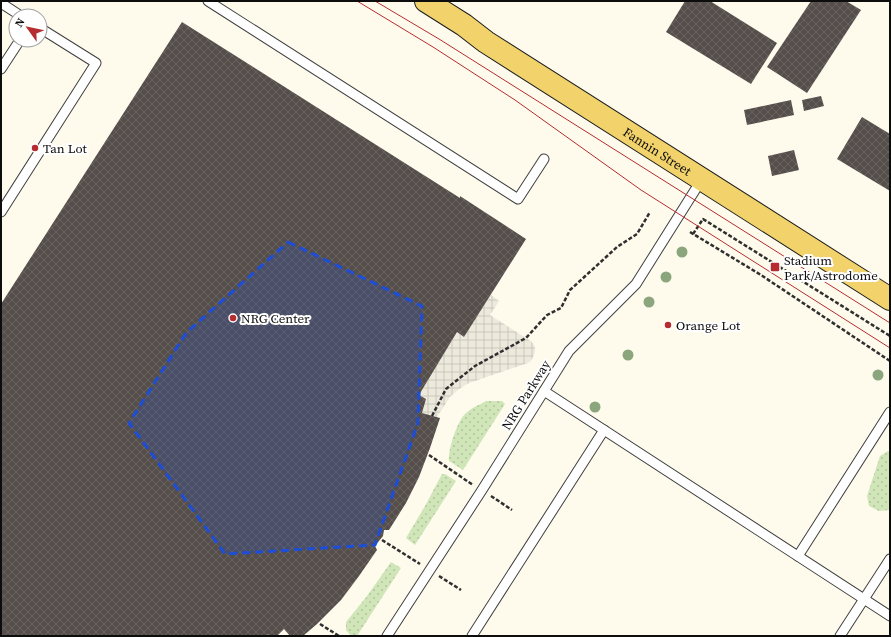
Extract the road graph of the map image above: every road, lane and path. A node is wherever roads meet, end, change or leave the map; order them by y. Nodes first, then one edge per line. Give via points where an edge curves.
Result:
1 (208, 1) edge
2 (426, 1) edge
3 (48, 33) edge
4 (15, 48) edge
5 (1, 69) edge
6 (544, 159) dead end
7 (702, 179) junction
8 (1, 212) edge
9 (650, 212) dead end
10 (890, 299) edge
11 (890, 336) edge
12 (890, 357) edge
13 (889, 361) edge
14 (544, 391) junction
15 (890, 412) edge
16 (432, 416) dead end
17 (604, 430) junction
18 (429, 455) dead end
19 (482, 490) junction
20 (512, 510) dead end
21 (798, 556) junction
22 (890, 560) edge
23 (864, 599) junction
24 (890, 616) edge
25 (320, 624) dead end
26 (339, 636) edge
27 (387, 636) edge
28 (472, 636) edge
29 (840, 636) edge

1 - 6 lane via 518,199
2 - 7 main road, Fannin Street
3 - 8 lane via 96,63
4 - 5 lane
7 - 10 main road, Fannin Street
7 - 14 lane, NRG Parkway via 636,284 569,351
9 - 16 path via 637,234 617,247 570,290 561,308 547,315 526,338 474,366 446,389
11 - 13 path via 703,219 692,233 761,275
12 - 13 path
14 - 17 lane
14 - 19 lane, NRG Parkway
15 - 21 lane
17 - 21 lane
17 - 28 lane
18 - 19 path
19 - 20 path
19 - 27 lane, NRG Parkway
21 - 23 lane
22 - 23 lane
23 - 24 lane
23 - 29 lane
25 - 26 path

